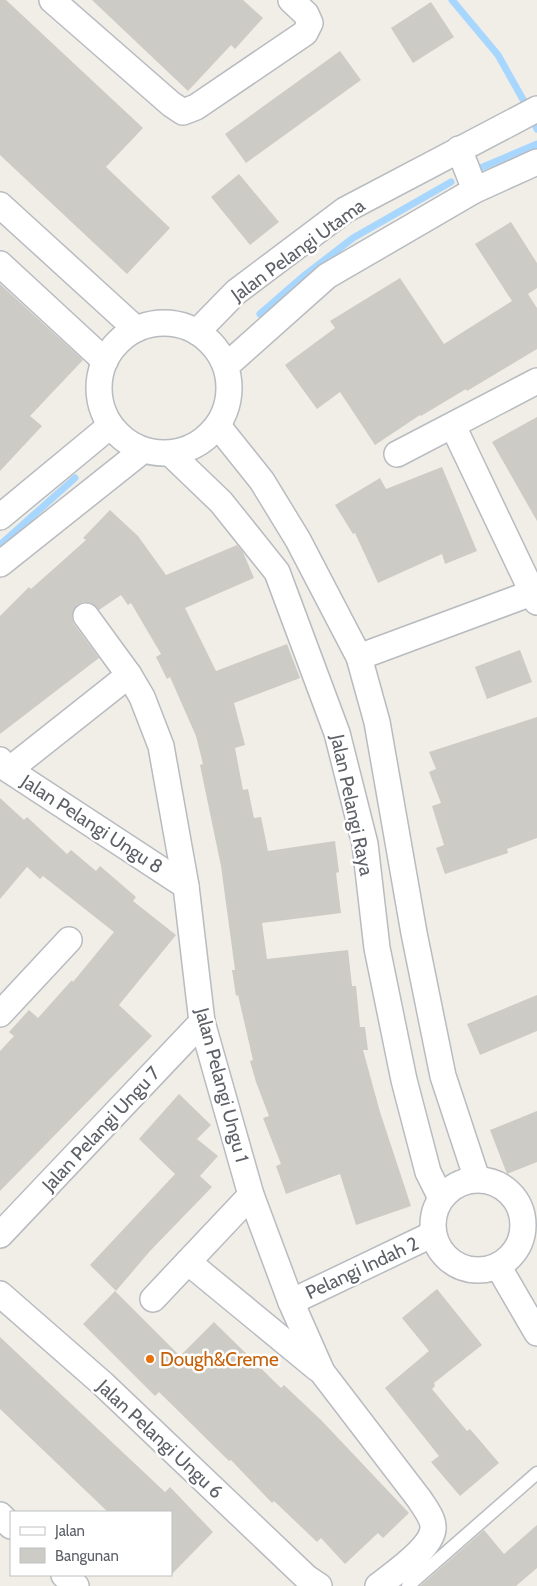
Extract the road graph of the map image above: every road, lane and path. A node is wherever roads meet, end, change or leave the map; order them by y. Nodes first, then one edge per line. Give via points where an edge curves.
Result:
1 (52, 0) edge
2 (291, 0) edge
3 (537, 109) edge
4 (459, 149) junction
5 (537, 162) edge
6 (475, 190) junction
7 (0, 205) edge
8 (0, 264) edge
9 (136, 329) junction
10 (197, 332) junction
11 (104, 361) junction
12 (226, 366) junction
13 (537, 381) edge
14 (110, 426) junction
15 (218, 426) junction
16 (453, 426) junction
17 (142, 451) junction
18 (171, 454) junction
19 (397, 454) dead end
20 (0, 517) edge
21 (0, 564) edge
22 (536, 595) edge
23 (86, 616) dead end
24 (359, 657) junction
25 (129, 675) junction
26 (5, 765) edge
27 (186, 886) junction
28 (69, 940) dead end
29 (5, 999) edge
30 (202, 1022) junction
31 (477, 1179) junction
32 (251, 1196) junction
33 (441, 1198) junction
34 (530, 1211) edge
35 (433, 1234) junction
36 (0, 1235) edge
37 (188, 1262) junction
38 (498, 1266) junction
39 (0, 1294) edge
40 (153, 1299) dead end
41 (291, 1302) junction
42 (537, 1333) edge
43 (322, 1372) junction
44 (536, 1475) edge
45 (0, 1515) edge
46 (10, 1525) edge
47 (65, 1576) edge
48 (76, 1586) edge
49 (319, 1586) edge
50 (378, 1586) edge
51 (408, 1586) edge

1 - 2 street via 183,112 196,107 305,33 310,23 306,14
3 - 4 street, Jalan Pelangi Utama
4 - 6 street
4 - 10 street, Jalan Pelangi Utama via 345,210 236,292
5 - 6 street, Jalan Pelangi Utama
6 - 12 street, Jalan Pelangi Utama via 327,276
7 - 9 street
8 - 11 street
9 - 10 street via 177,324
9 - 11 street via 118,342
10 - 12 street via 215,346
11 - 14 street via 99,394
12 - 15 street via 230,386 227,407
13 - 16 street
14 - 17 street via 124,441
14 - 20 street
15 - 18 street via 197,445
15 - 24 street, Jalan Pelangi Raya via 267,489 298,540
16 - 19 street
16 - 22 street via 491,510
17 - 18 street
17 - 21 street
18 - 33 street, Jalan Pelangi Raya via 221,502 277,572 337,733 365,844 377,948 404,1080 428,1172
22 - 24 street
23 - 25 street, Jalan Pelangi Ungu 1
24 - 31 street, Jalan Pelangi Raya via 377,722 414,933 444,1076
25 - 26 street
25 - 27 street, Jalan Pelangi Ungu 1 via 142,697 161,746
26 - 27 street, Jalan Pelangi Ungu 8
27 - 30 street, Jalan Pelangi Ungu 1
28 - 29 street
30 - 32 street, Jalan Pelangi Ungu 1
30 - 36 street, Jalan Pelangi Ungu 7
31 - 33 street via 456,1186
31 - 34 street via 496,1183
32 - 37 street
32 - 41 street, Jalan Pelangi Ungu 1
33 - 35 street via 433,1220
34 - 38 street via 519,1245
35 - 38 street via 446,1258 458,1266 484,1270
35 - 41 street, Pelangi Indah 2
37 - 40 street
37 - 43 street
38 - 42 street
39 - 49 street, Jalan Pelangi Ungu 6 via 103,1384
41 - 43 street, Jalan Pelangi Ungu 1
43 - 50 street, Jalan Pelangi Ungu 1 via 420,1500 433,1529 428,1542 413,1558
44 - 51 lane
45 - 46 street
47 - 48 street

